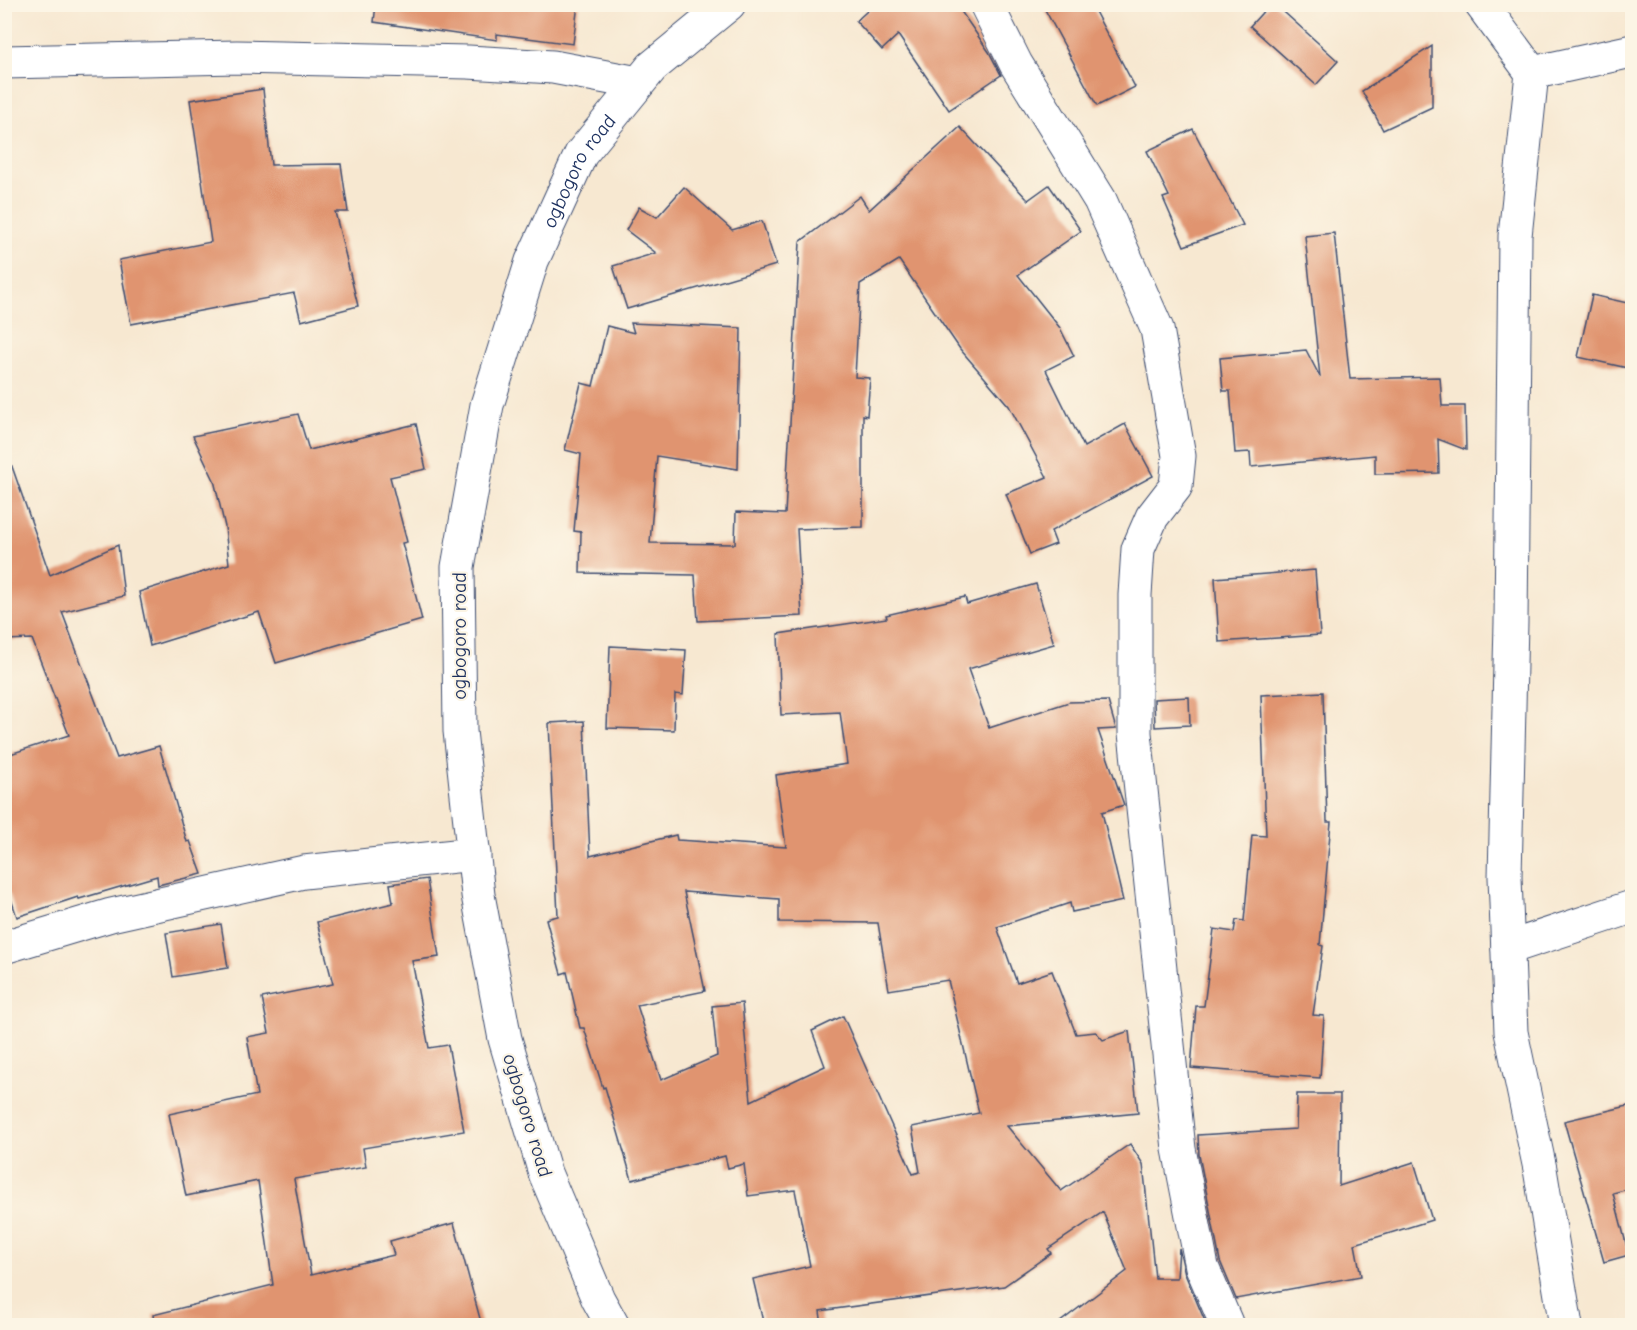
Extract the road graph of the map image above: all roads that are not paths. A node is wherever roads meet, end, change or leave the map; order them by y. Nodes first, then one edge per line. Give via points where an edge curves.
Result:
1 (729, 4) edge
2 (986, 4) edge
3 (1481, 4) edge
4 (1632, 51) edge
5 (4, 62) edge
6 (1532, 73) junction
7 (638, 83) junction
8 (474, 854) junction
9 (1632, 907) edge
10 (4, 947) edge
11 (1508, 948) junction
12 (1226, 1323) dead end
13 (613, 1326) edge
14 (1566, 1326) edge

1 - 7 street, ogbogoro road
2 - 12 street via 1016,64 1100,200 1157,329 1179,456 1176,486 1152,517 1138,549 1136,733 1179,1149 1202,1267
3 - 6 street
4 - 6 street
5 - 7 street via 237,57 468,62 553,67
6 - 11 street via 1515,236 1505,877
7 - 8 street, ogbogoro road via 580,154 532,261 487,405 458,567 460,731
8 - 10 street via 304,872 111,915
8 - 13 street, ogbogoro road via 505,1039 545,1173
9 - 11 street
11 - 14 street via 1511,1032 1540,1169

